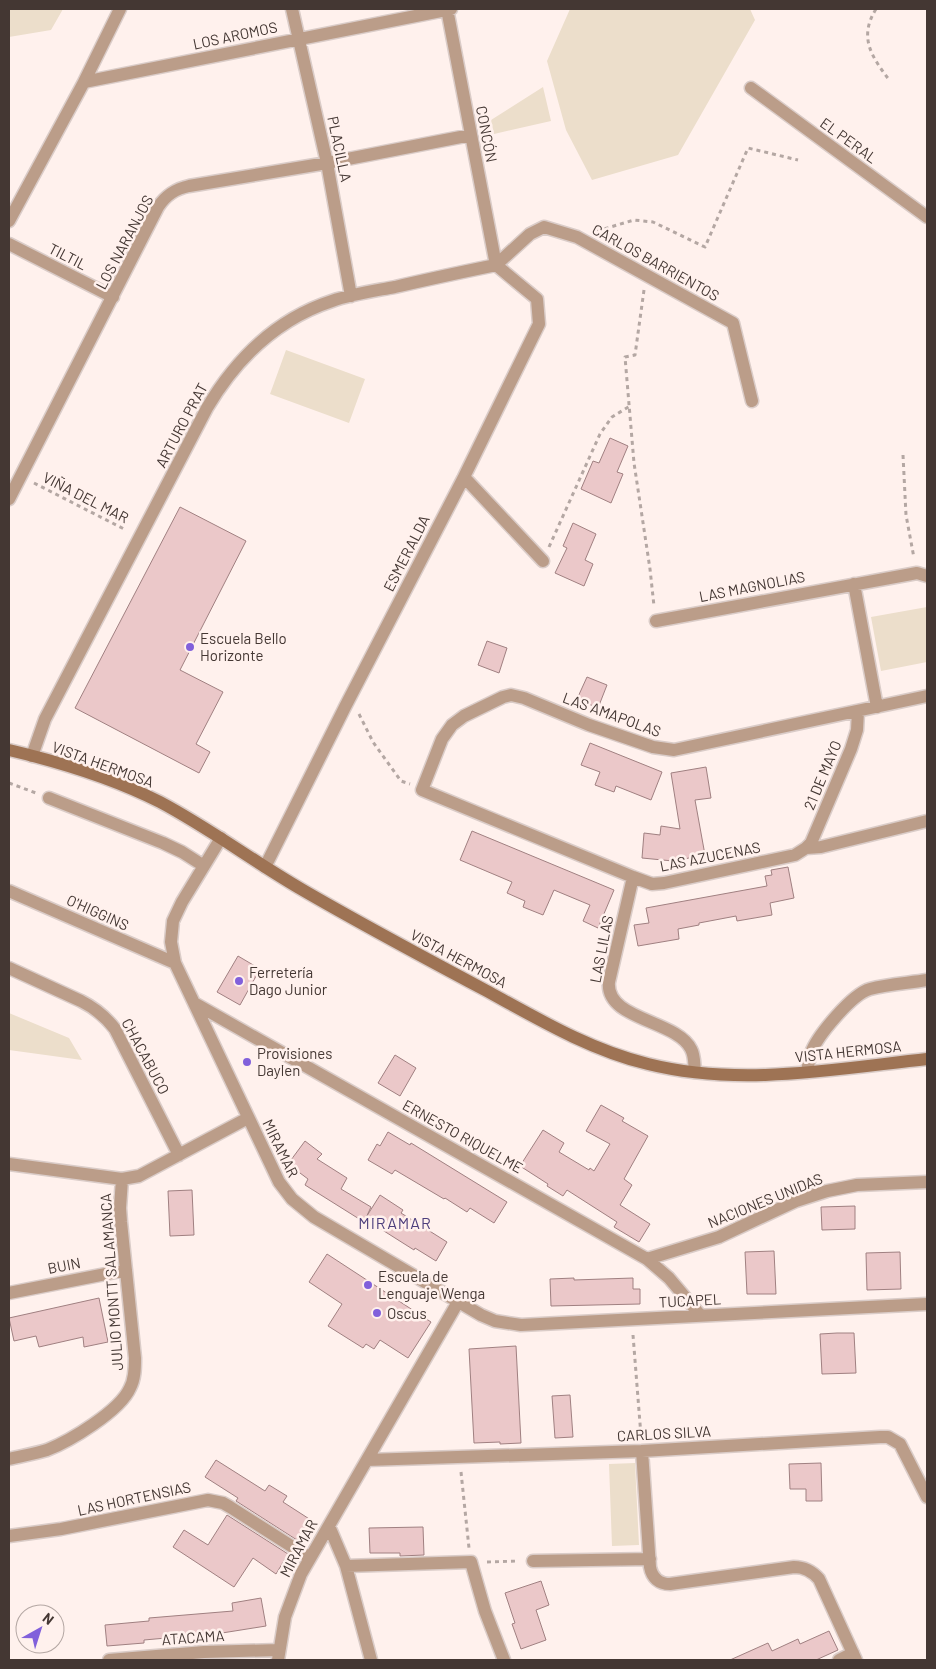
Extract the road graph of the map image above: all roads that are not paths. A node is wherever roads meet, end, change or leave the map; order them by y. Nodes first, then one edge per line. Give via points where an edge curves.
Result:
1 (120, 9) edge
2 (292, 9) edge
3 (448, 9) edge
4 (298, 38) junction
5 (84, 82) junction
6 (751, 88) dead end
7 (471, 134) junction
8 (327, 163) junction
9 (927, 218) edge
10 (9, 221) edge
11 (9, 244) edge
12 (496, 265) junction
13 (351, 296) junction
14 (114, 297) junction
15 (752, 401) dead end
16 (464, 477) junction
17 (9, 499) edge
18 (543, 561) road end
19 (922, 574) edge
20 (854, 584) junction
21 (656, 621) road end
22 (927, 696) edge
23 (877, 707) junction
24 (858, 711) junction
25 (9, 750) edge
26 (32, 756) junction
27 (422, 790) joint
28 (50, 798) road end
29 (927, 821) edge
30 (221, 838) junction
31 (806, 848) junction
32 (204, 866) junction
33 (265, 867) junction
34 (633, 878) junction
35 (9, 891) edge
36 (175, 963) junction
37 (9, 968) edge
38 (927, 980) edge
39 (194, 1003) junction
40 (927, 1059) edge
41 (695, 1072) junction
42 (808, 1072) junction
43 (248, 1118) junction
44 (180, 1155) junction
45 (9, 1164) edge
46 (122, 1179) junction
47 (927, 1182) edge
48 (647, 1259) junction
49 (126, 1270) junction
50 (9, 1293) edge
51 (458, 1302) junction
52 (927, 1304) edge
53 (701, 1316) junction
54 (642, 1451) junction
55 (9, 1459) edge
56 (367, 1460) junction
57 (927, 1497) edge
58 (329, 1526) junction
59 (9, 1536) edge
60 (310, 1558) junction
61 (650, 1559) junction
62 (533, 1561) road end
63 (346, 1566) junction
64 (279, 1655) edge
65 (855, 1657) edge
66 (109, 1660) edge
67 (370, 1660) edge
68 (504, 1660) edge
69 (839, 1660) edge

1 - 5 street
2 - 4 street, PLACILLA
3 - 4 street, LOS AROMOS
3 - 7 street, CONCÓN
4 - 5 street, LOS AROMOS
4 - 8 street, PLACILLA
5 - 10 street
6 - 9 street, EL PERAL
7 - 8 street, LOS NARANJOS
7 - 12 street, CONCÓN
8 - 13 street, PLACILLA
8 - 14 street, LOS NARANJOS via 189,186 170,193 158,207
11 - 14 street, TILTIL
12 - 13 street, ARTURO PRAT
12 - 15 street, CARLOS BARRIENTOS via 530,234 544,227 577,237 733,323
12 - 16 street, ESMERALDA via 537,299 539,324
13 - 26 street, ARTURO PRAT via 315,308 279,327 246,354 232,371 207,408 45,719
14 - 17 street, LOS NARANJOS
16 - 18 street
16 - 33 street, ESMERALDA
19 - 20 street, LAS MAGNOLIAS
20 - 21 street, LAS MAGNOLIAS
20 - 23 street
22 - 23 street, LAS AMAPOLAS
23 - 24 street, LAS AMAPOLAS
24 - 27 street, LAS AMAPOLAS via 666,749 588,725 524,698 511,696 452,725 442,738
24 - 31 street, 21 DE MAYO via 851,749
25 - 26 main road, VISTA HERMOSA
26 - 30 main road, VISTA HERMOSA via 92,774 145,796
27 - 34 street, LAS AZUCENAS
28 - 32 street via 163,843
29 - 31 street, LAS AZUCENAS
30 - 32 street, MIRAMAR
30 - 33 main road, VISTA HERMOSA
31 - 34 street, LAS AZUCENAS via 795,855 664,884
32 - 36 street, MIRAMAR via 173,921 171,942
33 - 41 main road, VISTA HERMOSA via 379,933 574,1038 634,1060
34 - 41 street, LAS LILAS via 609,982 610,996 622,1008 673,1033 687,1044 694,1056
35 - 36 street, O'HIGGINS
36 - 39 street, MIRAMAR
37 - 44 street, CHACABUCO via 91,1006 108,1020
38 - 42 street via 870,989 858,995 815,1045
39 - 43 street, MIRAMAR
39 - 48 street, ERNESTO RIQUELME
40 - 42 main road, VISTA HERMOSA
41 - 42 main road, VISTA HERMOSA via 756,1075
43 - 44 street
43 - 51 street, MIRAMAR via 284,1191 302,1209
44 - 46 street via 139,1176
45 - 46 street
46 - 49 street, JULIO MONTT SALAMANCA via 120,1208
47 - 48 street, NACIONES UNIDAS via 858,1185 827,1191 796,1201 719,1237
48 - 53 street, ERNESTO RIQUELME via 669,1278
49 - 50 street, BUIN
49 - 55 street, JULIO MONTT SALAMANCA via 135,1368 134,1379 124,1398 108,1413 61,1443
51 - 53 street, TUCAPEL via 481,1315 521,1325
51 - 56 street, MIRAMAR
52 - 53 street, TUCAPEL
54 - 56 street, CARLOS SILVA
54 - 57 street, CARLOS SILVA via 888,1437 904,1450
54 - 61 street
56 - 58 street, MIRAMAR
58 - 60 street, MIRAMAR
58 - 63 street
59 - 60 street, LAS HORTENSIAS via 208,1500 223,1503
60 - 64 street, MIRAMAR via 289,1605
61 - 62 street
61 - 65 street via 653,1576 665,1584 794,1567 810,1571 819,1579
63 - 67 street
63 - 68 street via 471,1562
64 - 66 street, ATACAMA via 212,1652
65 - 69 street

